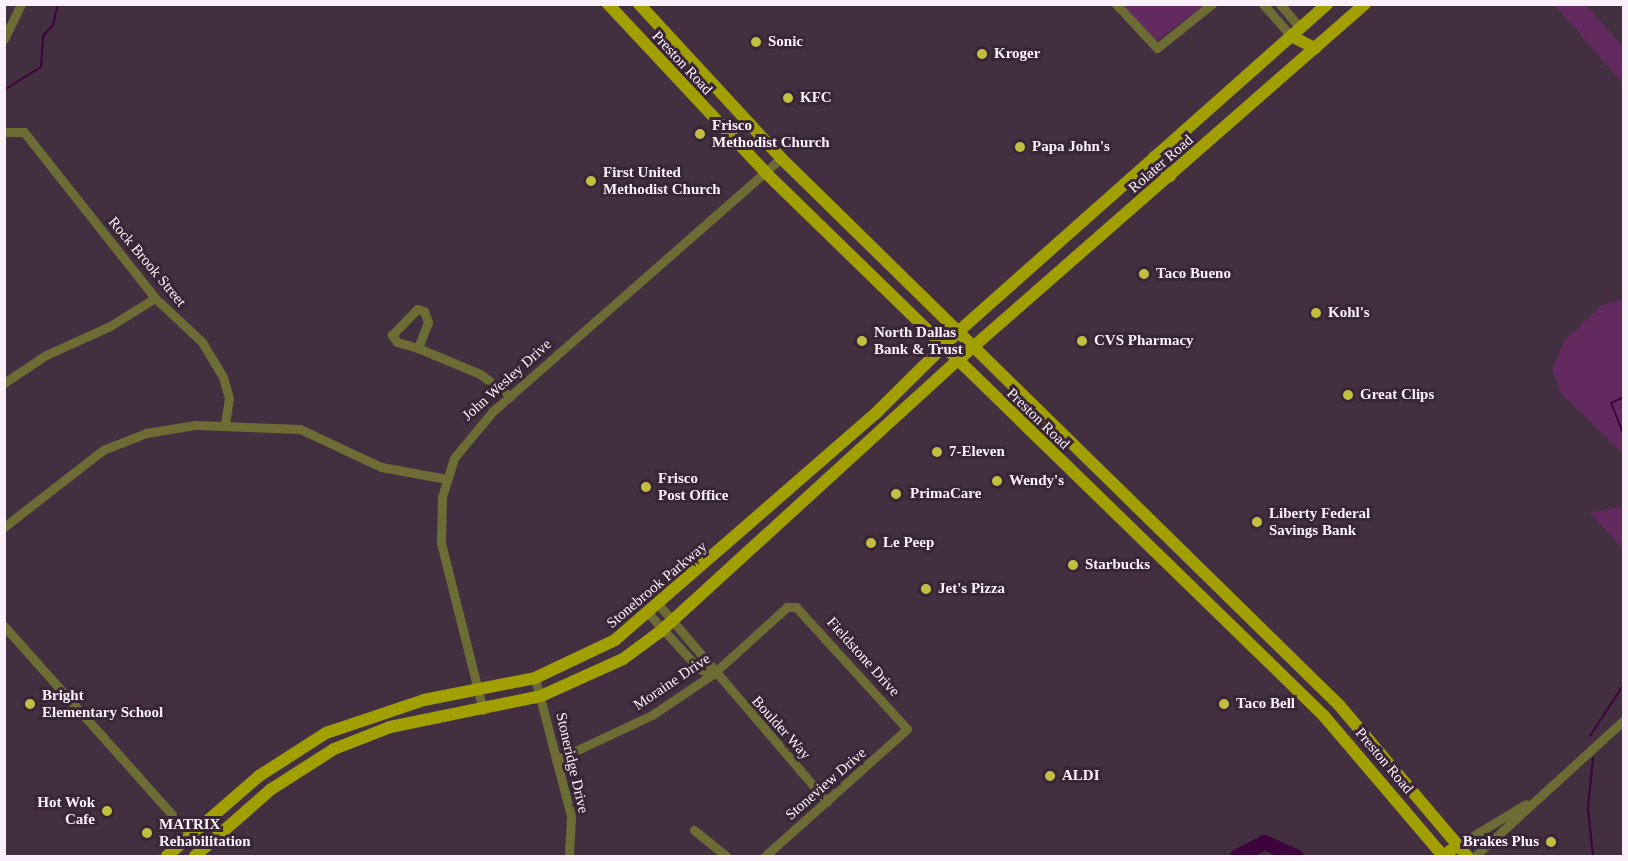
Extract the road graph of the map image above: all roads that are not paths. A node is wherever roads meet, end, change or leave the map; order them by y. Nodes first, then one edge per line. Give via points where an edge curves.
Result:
1 (21, 4) edge
2 (608, 4) edge
3 (639, 4) edge
4 (1116, 4) edge
5 (1212, 4) edge
6 (1263, 4) edge
7 (1280, 4) edge
8 (1327, 4) edge
9 (1365, 4) edge
10 (1296, 32) junction
11 (4, 39) edge
12 (1315, 48) junction
13 (4, 132) edge
14 (781, 158) junction
15 (1154, 158) junction
16 (765, 172) junction
17 (1170, 176) junction
18 (1069, 233) junction
19 (1086, 249) junction
20 (155, 298) junction
21 (960, 330) junction
22 (975, 345) junction
23 (942, 347) junction
24 (418, 348) junction
25 (957, 361) junction
26 (4, 383) edge
27 (510, 397) junction
28 (225, 424) junction
29 (817, 466) junction
30 (447, 479) junction
31 (828, 482) junction
32 (1116, 484) junction
33 (1100, 500) junction
34 (751, 525) junction
35 (4, 527) edge
36 (763, 538) junction
37 (791, 606) joint
38 (654, 609) junction
39 (673, 622) junction
40 (4, 626) edge
41 (661, 631) junction
42 (1296, 661) junction
43 (1306, 671) junction
44 (713, 674) junction
45 (1283, 675) junction
46 (535, 678) junction
47 (1293, 685) junction
48 (480, 692) junction
49 (541, 696) junction
50 (483, 710) junction
51 (1623, 720) edge
52 (339, 728) junction
53 (326, 733) junction
54 (906, 733) joint
55 (347, 744) junction
56 (334, 749) junction
57 (556, 760) junction
58 (827, 802) junction
59 (1531, 802) junction
60 (694, 830) dead end
61 (191, 836) junction
62 (1458, 845) junction
63 (199, 853) edge
64 (167, 856) edge
65 (569, 856) edge
66 (726, 856) edge
67 (765, 856) edge
68 (1443, 856) edge
69 (1467, 856) edge
70 (1475, 856) edge

1 - 11 street
2 - 16 main road, Preston Road
3 - 14 main road, Preston Road
4 - 5 street via 1148,42 1162,47
6 - 10 street
7 - 10 street
8 - 10 main road, Rolater Road
9 - 12 main road, Rolater Road
10 - 12 main road
10 - 15 main road, Rolater Road
12 - 17 main road, Rolater Road
13 - 20 street, Rock Brook Street via 16,130 33,142
14 - 16 street, John Wesley Drive
14 - 21 main road, Preston Road
15 - 17 main road
15 - 18 main road, Rolater Road
16 - 23 main road, Preston Road
16 - 27 street, John Wesley Drive
17 - 19 main road, Rolater Road
18 - 19 main road
18 - 21 main road, Rolater Road
19 - 22 main road, Rolater Road
20 - 26 street via 110,327 46,355
20 - 28 street, Rock Brook Street via 214,360 229,398
21 - 22 main road, Preston Road
21 - 23 main road, Stonebrook Parkway
22 - 25 main road
22 - 32 main road, Preston Road
23 - 25 main road, Preston Road
23 - 29 main road, Stonebrook Parkway
24 - 24 street via 428,322 424,310 417,309 392,335 397,342
24 - 27 street via 480,374
25 - 31 main road
25 - 33 main road, Preston Road
27 - 30 street, John Wesley Drive via 462,444
28 - 30 street via 300,429 381,467
28 - 35 street via 146,433 103,450
29 - 31 main road
29 - 34 main road, Stonebrook Parkway
30 - 48 street, John Wesley Drive via 441,543
31 - 36 main road
32 - 33 main road
32 - 42 main road, Preston Road
33 - 45 main road, Preston Road
34 - 36 main road
34 - 38 main road, Stonebrook Parkway
36 - 39 main road
37 - 44 street, Moraine Drive
37 - 54 street, Fieldstone Drive
38 - 39 street, Boulder Way
38 - 41 street, Boulder Way
38 - 46 main road, Stonebrook Parkway via 592,653
39 - 41 main road
39 - 44 street, Boulder Way
40 - 61 street
41 - 44 street, Boulder Way via 699,669
41 - 49 main road via 623,659
42 - 43 main road, Preston Road
42 - 45 main road
43 - 47 main road
43 - 62 main road, Preston Road
44 - 57 street, Moraine Drive via 612,738
44 - 58 street, Boulder Way
45 - 47 main road, Preston Road
46 - 48 main road, Stonebrook Parkway
46 - 49 street, Stoneridge Drive
47 - 68 main road, Preston Road
48 - 50 street, John Wesley Drive
48 - 52 main road, Stonebrook Parkway via 424,700
49 - 50 main road
49 - 57 street, Stoneridge Drive
50 - 55 main road via 390,727
51 - 59 street
52 - 53 main road, Stonebrook Parkway
52 - 55 main road
53 - 56 main road
53 - 61 main road, Stonebrook Parkway via 259,776
54 - 58 street, Stoneview Drive
55 - 56 main road
56 - 63 main road via 270,790
57 - 65 street, Stoneridge Drive via 571,816
58 - 67 street, Stoneview Drive
59 - 62 street
59 - 70 street
60 - 66 street
61 - 63 street
61 - 64 main road, Stonebrook Parkway
62 - 68 main road
62 - 69 main road, Preston Road

